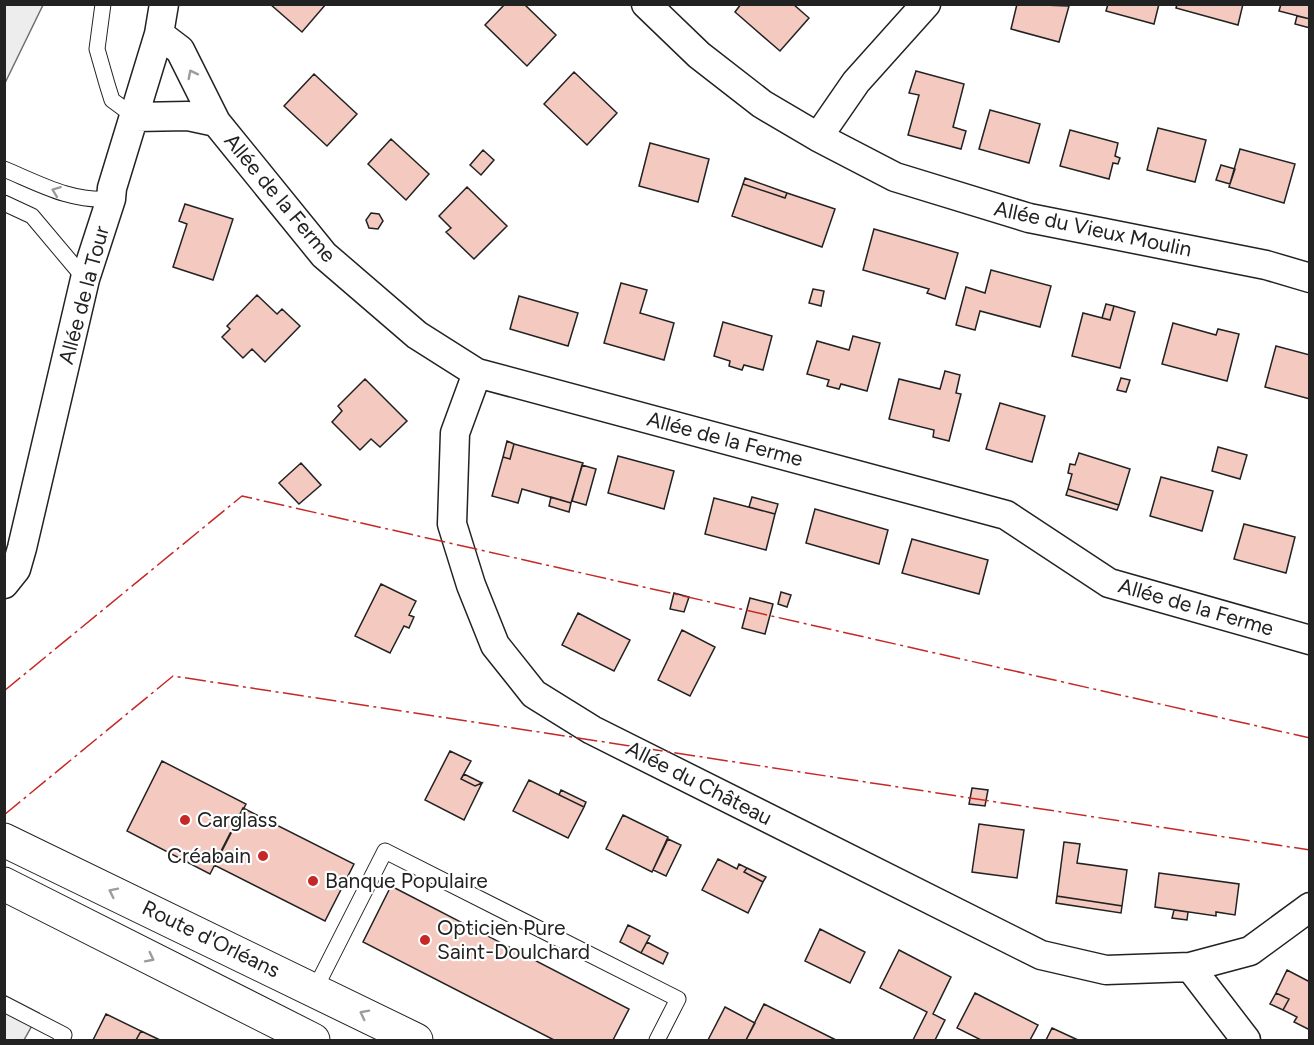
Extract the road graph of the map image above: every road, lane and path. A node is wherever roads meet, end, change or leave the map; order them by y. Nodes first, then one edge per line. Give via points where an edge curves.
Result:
1 (103, 4) edge
2 (164, 4) edge
3 (646, 4) edge
4 (926, 4) edge
5 (159, 34) junction
6 (135, 117) junction
7 (216, 122) junction
8 (818, 137) junction
9 (4, 169) edge
10 (111, 199) junction
11 (4, 203) edge
12 (1310, 278) edge
13 (85, 279) junction
14 (477, 373) junction
15 (13, 546) edge
16 (4, 584) edge
17 (1310, 640) edge
18 (4, 840) edge
19 (4, 884) edge
20 (1310, 907) edge
21 (1190, 967) junction
22 (315, 989) junction
23 (4, 1004) edge
24 (61, 1041) edge
25 (314, 1041) edge
26 (416, 1041) edge
27 (657, 1041) edge
28 (1246, 1041) edge

1 - 6 lane via 97,49 112,100
2 - 5 street, Allée de la Tour
3 - 8 street, Allée du Vieux Moulin via 699,55 762,104
4 - 8 street via 856,82
5 - 6 street, Allée de la Tour
7 -> 5 street, Allée de la Ferme via 180,50
6 - 7 street, Allée de la Ferme via 188,116
6 - 10 street, Allée de la Tour
7 - 14 street, Allée de la Ferme via 324,255 417,335
8 - 12 street, Allée du Vieux Moulin via 895,177 1029,218 1266,265
10 -> 9 lane via 90,200 61,193
10 - 13 street, Allée de la Tour
11 - 13 lane via 32,216
13 - 15 street, Allée de la Tour
14 - 17 street, Allée de la Ferme via 1005,515 1109,583
14 - 21 street, Allée du Château via 455,433 452,524 495,645 534,694 592,730 1041,955 1106,970
15 - 16 street, Allée de la Tour via 16,569
22 -> 18 main road, Route d'Orléans
19 -> 25 main road, Route d'Orléans
20 - 21 street, Allée du Château via 1250,951
21 - 28 street
26 -> 22 main road, Route d'Orléans
22 - 27 lane via 385,851 678,999
23 - 24 lane via 64,1035

